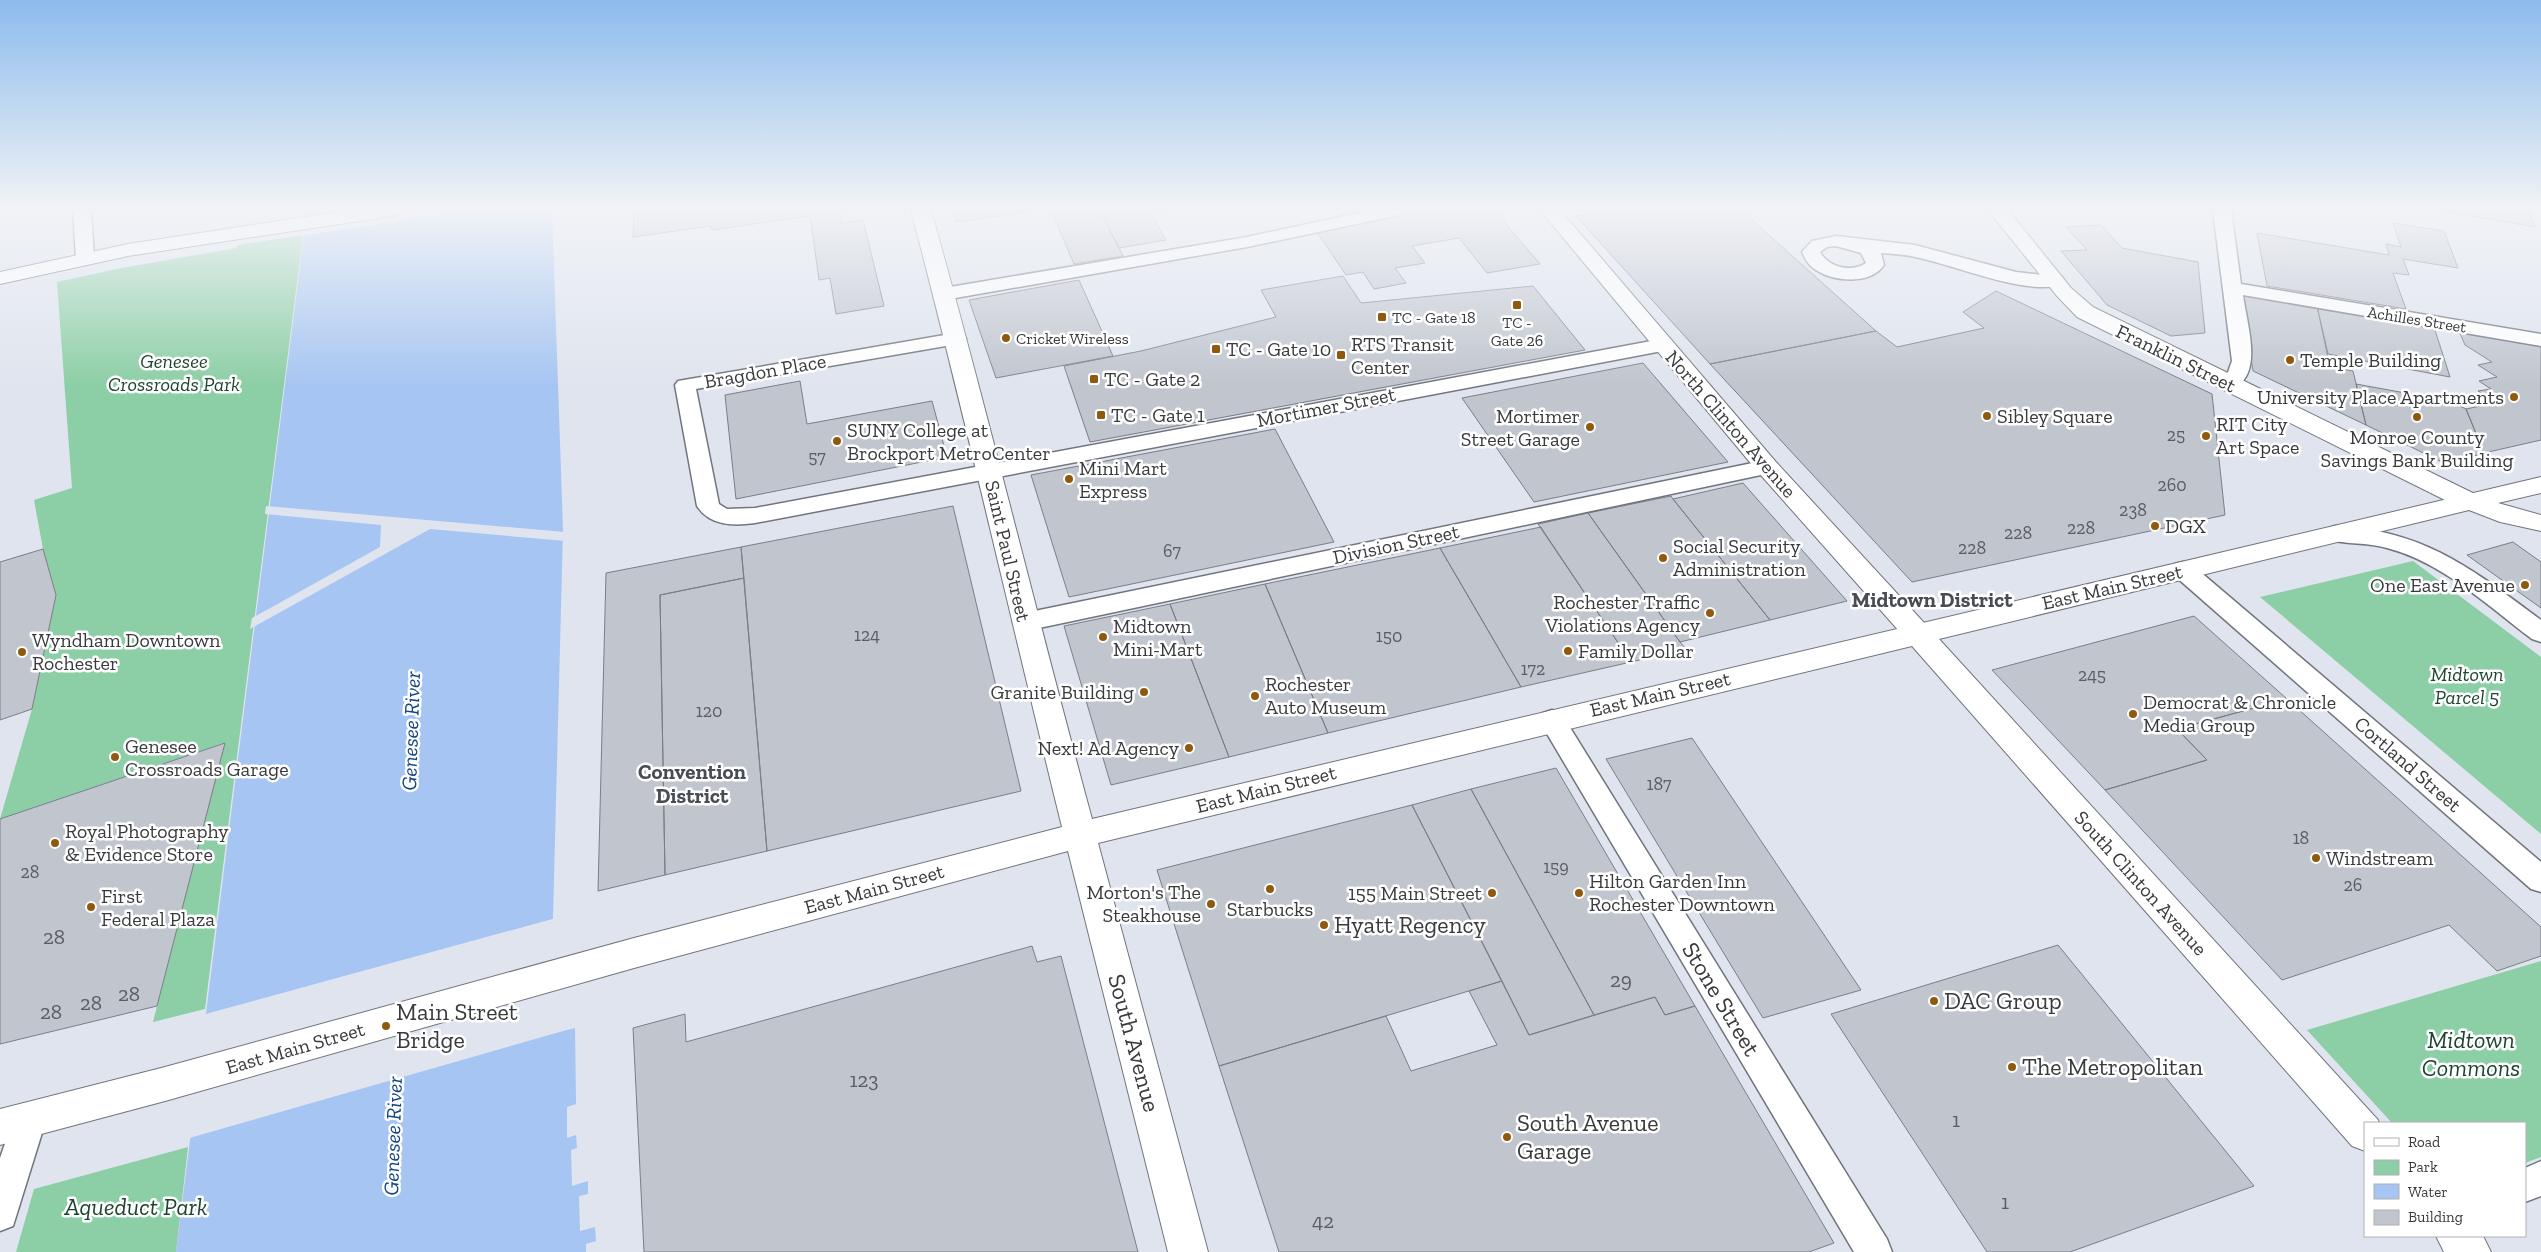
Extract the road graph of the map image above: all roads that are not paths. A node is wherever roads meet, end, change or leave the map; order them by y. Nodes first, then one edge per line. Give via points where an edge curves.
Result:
1 (41, 268) edge
2 (937, 268) edge
3 (1093, 268) edge
4 (1598, 268) edge
5 (1980, 268) edge
6 (2045, 268) edge
7 (2230, 268) edge
8 (0, 278) edge
9 (2055, 281) junction
10 (2233, 288) junction
11 (944, 294) junction
12 (956, 339) junction
13 (2541, 340) edge
14 (1662, 345) junction
15 (2227, 384) junction
16 (1767, 467) junction
17 (990, 470) junction
18 (2541, 485) edge
19 (2470, 502) junction
20 (2541, 523) edge
21 (2335, 534) junction
22 (2184, 570) junction
23 (1025, 622) junction
24 (1917, 633) junction
25 (2541, 633) edge
26 (1552, 720) junction
27 (1080, 834) junction
28 (2541, 880) edge
29 (14, 1124) edge
30 (2364, 1132) edge
31 (2541, 1178) edge
32 (2526, 1184) edge
33 (0, 1213) edge
34 (2457, 1237) edge
35 (1188, 1252) edge
36 (1874, 1252) edge
37 (2471, 1252) edge

1 - 8 main road
2 - 11 main road, Saint Paul Street
3 - 11 street
4 - 14 main road, North Clinton Avenue
5 - 9 street via 2015,278
6 - 9 main road, Franklin Street
7 - 10 street
9 - 15 main road, Franklin Street via 2077,306 2095,318
10 - 13 street, Achilles Street
10 - 15 street via 2242,362 2238,374
11 - 12 main road, Saint Paul Street
12 - 17 main road, Saint Paul Street
12 - 17 street, Bragdon Place via 686,385 707,502 716,514 740,517
14 - 16 main road, North Clinton Avenue
14 - 17 street, Mortimer Street
15 - 19 main road, Franklin Street
16 - 23 street, Division Street
16 - 24 main road, North Clinton Avenue
17 - 23 main road, Saint Paul Street
18 - 19 main road, East Main Street
19 - 20 main road, Franklin Street
19 - 21 main road, East Main Street
21 - 22 main road, East Main Street
21 - 25 street via 2380,537 2430,554
22 - 24 main road, East Main Street
22 - 28 street, Cortland Street
23 - 27 main road, Saint Paul Street
24 - 26 main road, East Main Street
24 - 30 main road, South Clinton Avenue
26 - 27 main road, East Main Street
26 - 36 street, Stone Street
27 - 29 main road, East Main Street
27 - 35 main road, South Avenue
29 - 33 street
31 - 32 street
34 - 37 main road

